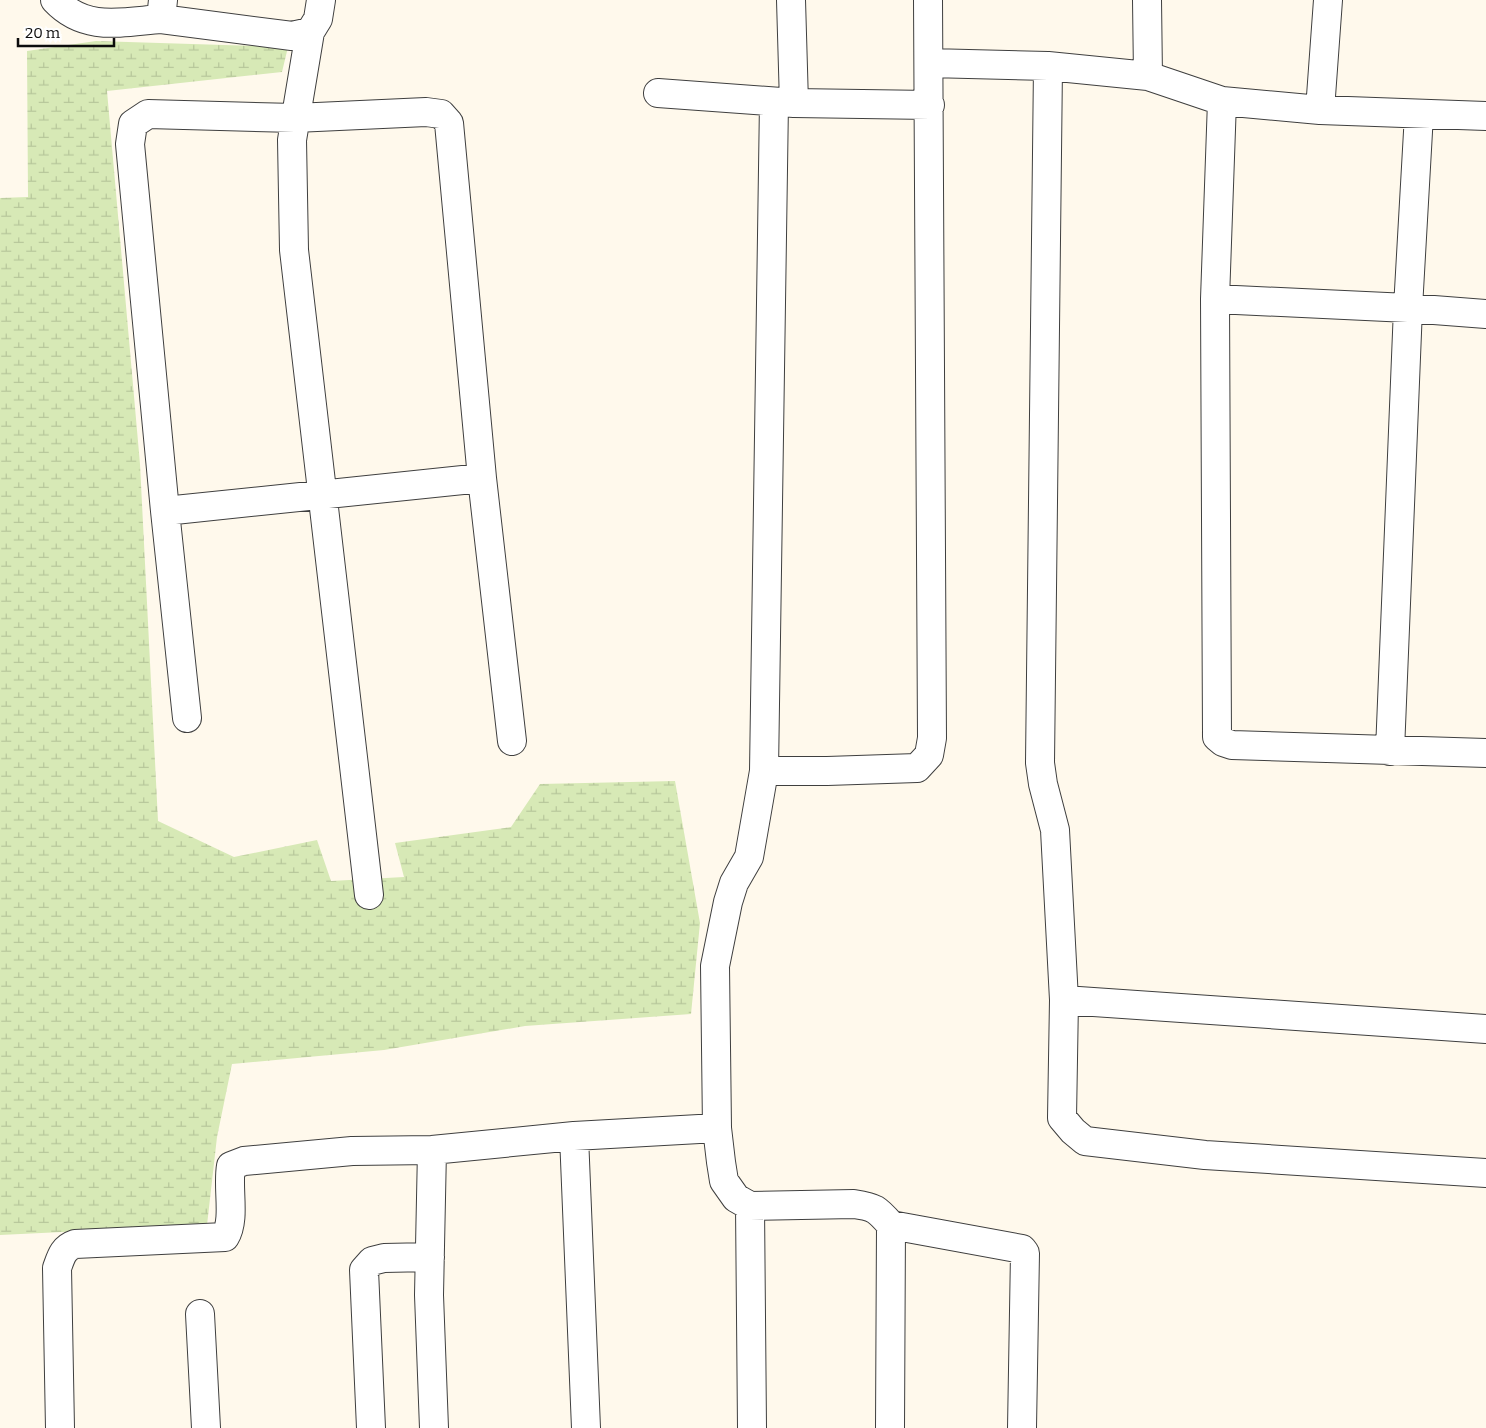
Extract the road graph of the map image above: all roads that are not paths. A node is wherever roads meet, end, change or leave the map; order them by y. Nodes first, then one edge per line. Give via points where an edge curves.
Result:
1 (55, 0) edge
2 (321, 0) edge
3 (791, 0) edge
4 (928, 0) edge
5 (1147, 0) edge
6 (1328, 0) edge
7 (162, 10) edge
8 (310, 32) junction
9 (929, 63) junction
10 (1048, 66) junction
11 (1148, 76) junction
12 (658, 93) dead end
13 (1222, 101) junction
14 (784, 103) junction
15 (930, 104) junction
16 (1320, 110) junction
17 (1420, 114) junction
18 (1486, 116) edge
19 (295, 118) junction
20 (1215, 299) junction
21 (1408, 308) junction
22 (1486, 314) edge
23 (482, 478) junction
24 (323, 495) junction
25 (165, 511) junction
26 (187, 718) dead end
27 (512, 741) dead end
28 (1390, 751) junction
29 (1486, 753) edge
30 (764, 771) junction
31 (369, 896) dead end
32 (1064, 1000) junction
33 (1486, 1029) edge
34 (717, 1128) junction
35 (574, 1136) junction
36 (432, 1150) junction
37 (1486, 1173) edge
38 (750, 1206) junction
39 (891, 1225) junction
40 (430, 1257) junction
41 (200, 1314) dead end
42 (60, 1428) edge
43 (206, 1428) edge
44 (371, 1428) edge
45 (434, 1428) edge
46 (586, 1428) edge
47 (752, 1428) edge
48 (890, 1428) edge
49 (1022, 1428) edge

1 - 7 street via 85,21 110,23
2 - 8 street via 318,19
3 - 14 street
4 - 9 street
5 - 11 street
6 - 16 street
7 - 8 street via 292,36
8 - 19 street
9 - 10 street
9 - 15 street
10 - 11 street
10 - 32 street via 1040,763 1054,830
11 - 13 street
12 - 14 street
13 - 16 street
13 - 20 street
14 - 15 street
14 - 30 street
15 - 30 street via 932,738 929,755 917,768
16 - 17 street
17 - 18 street
17 - 21 street
19 - 23 street via 426,112 441,114 448,123
19 - 24 street via 292,140 294,250
19 - 25 street via 148,114 133,124 130,144
20 - 21 street
20 - 28 street via 1217,737 1232,745
21 - 22 street
21 - 28 street
23 - 24 street
23 - 27 street
24 - 25 street
24 - 31 street
25 - 26 street
28 - 29 street
30 - 34 street via 749,857 734,883 728,902 715,966
32 - 33 street
32 - 37 street via 1062,1118 1085,1141 1205,1155
34 - 35 street
34 - 38 street via 724,1181 736,1198
35 - 36 street
35 - 46 street
36 - 40 street
36 - 42 street via 352,1151 244,1161 231,1166 230,1229 225,1237 67,1247 57,1268
38 - 39 street via 854,1204 878,1210
38 - 47 street
39 - 48 street
39 - 49 street via 1015,1247 1025,1252
40 - 44 street via 384,1258 372,1261 364,1270
40 - 45 street
41 - 43 street

